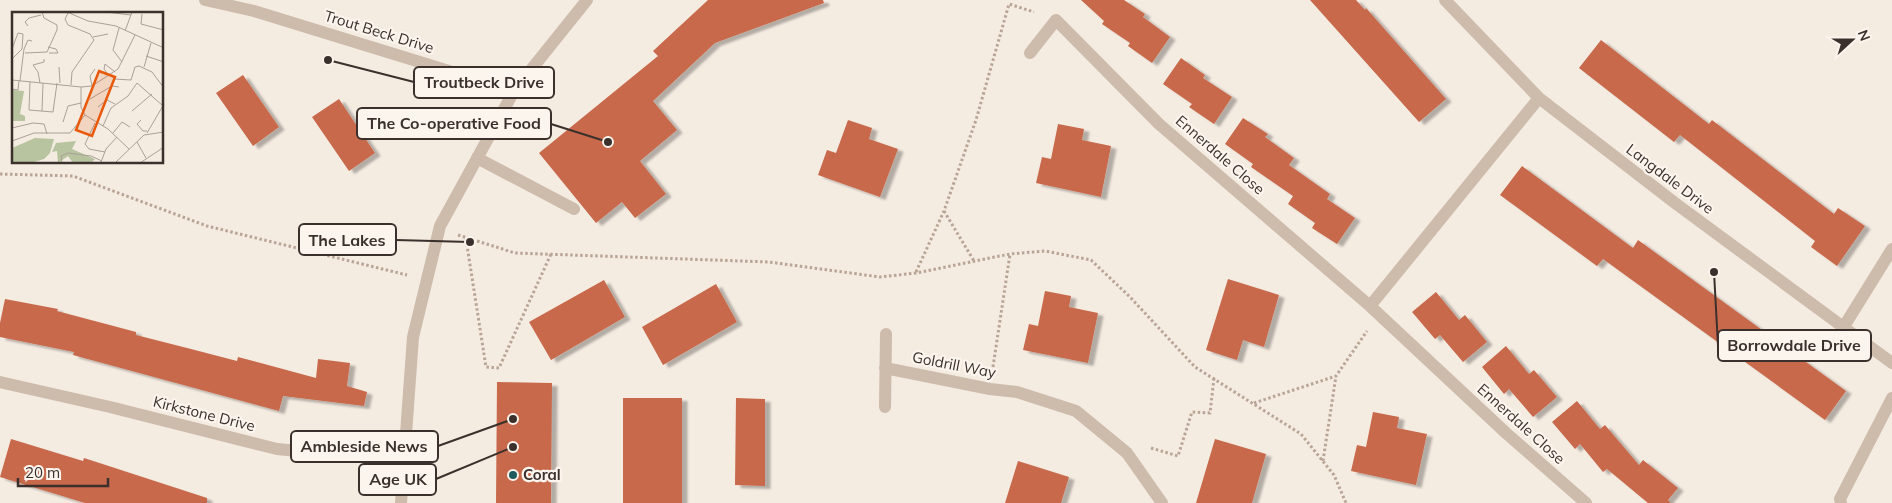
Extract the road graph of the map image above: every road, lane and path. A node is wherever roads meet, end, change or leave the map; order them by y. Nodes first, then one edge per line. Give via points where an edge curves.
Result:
1 (205, 0) edge
2 (587, 0) edge
3 (1445, 0) edge
4 (1056, 20) junction
5 (1030, 53) dead end
6 (514, 91) junction
7 (1539, 98) junction
8 (478, 158) junction
9 (0, 174) edge
10 (574, 208) dead end
11 (944, 212) junction
12 (440, 226) junction
13 (466, 239) junction
14 (1892, 249) edge
15 (551, 254) junction
16 (1010, 254) junction
17 (974, 261) junction
18 (916, 273) junction
19 (427, 280) junction
20 (1375, 310) junction
21 (1843, 328) junction
22 (886, 334) dead end
23 (1892, 363) edge
24 (885, 368) junction
25 (1336, 376) junction
26 (1214, 378) junction
27 (0, 382) edge
28 (990, 389) junction
29 (1892, 398) edge
30 (1253, 404) junction
31 (885, 407) dead end
32 (1127, 453) junction
33 (403, 461) junction
34 (1323, 461) junction
35 (401, 503) edge
36 (1162, 503) edge
37 (1346, 503) edge
38 (1586, 503) edge
39 (1841, 503) edge

1 - 6 street, Trout Beck Drive via 254,11
2 - 6 street
3 - 7 street, Langdale Drive
4 - 5 street
4 - 11 path via 1009,4 976,120
4 - 20 street, Ennerdale Close via 1159,124
6 - 8 street
7 - 20 street
7 - 21 street, Langdale Drive via 1667,198
8 - 10 street
8 - 12 street
9 - 19 path via 72,176 207,226
11 - 17 path
11 - 18 path
12 - 13 path
12 - 19 street
13 - 15 path via 516,253
13 - 15 path via 486,367 499,368
14 - 21 street
15 - 18 path via 770,262 880,277
16 - 17 path
16 - 26 path via 1046,251 1091,260 1195,367
16 - 28 path
17 - 18 path
19 - 33 street via 414,337
20 - 25 path
20 - 38 street, Ennerdale Close
21 - 23 street, Langdale Drive
22 - 24 street
24 - 28 street, Goldrill Way
24 - 31 street
25 - 30 path
25 - 34 path
26 - 30 path
26 - 32 path via 1210,413 1192,412 1178,456 1138,444
27 - 33 street, Kirkstone Drive via 277,449
28 - 32 street, Goldrill Way via 1017,392 1076,411
29 - 39 street
30 - 34 path via 1301,434
32 - 36 street, Goldrill Way
33 - 35 street
34 - 37 path via 1334,474

